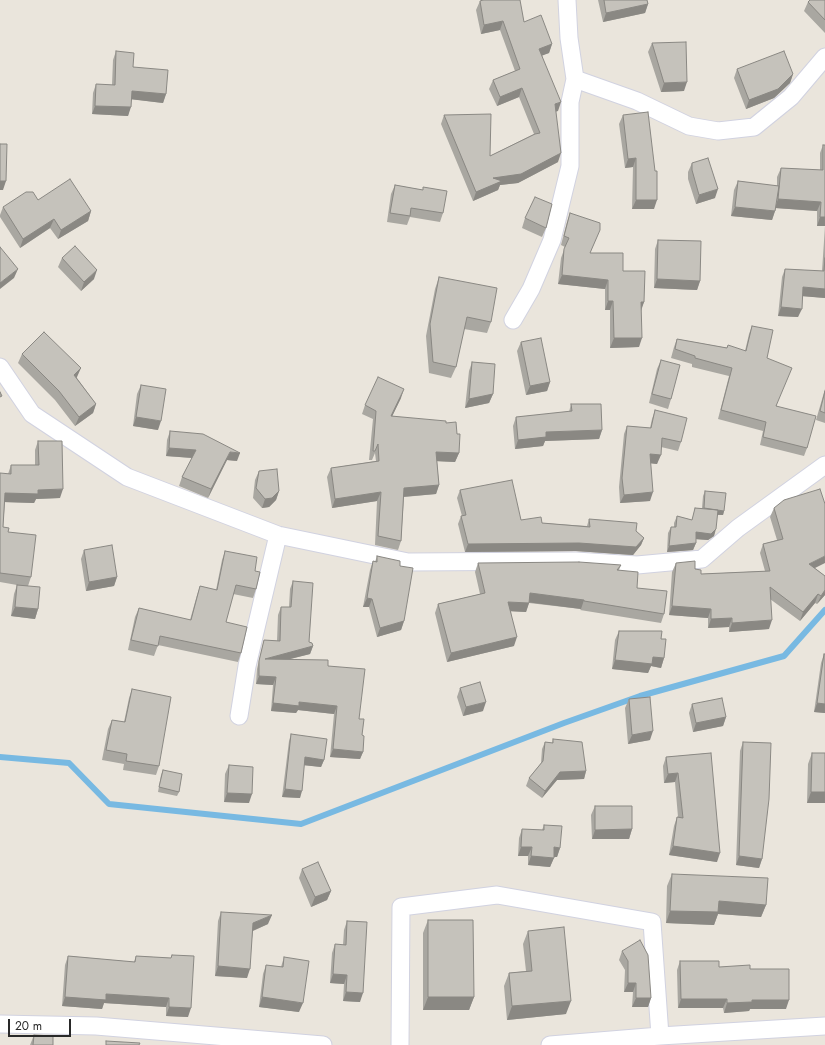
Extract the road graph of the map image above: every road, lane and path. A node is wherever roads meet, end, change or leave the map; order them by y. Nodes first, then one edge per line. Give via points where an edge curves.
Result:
1 (567, 0) edge
2 (825, 57) edge
3 (575, 79) junction
4 (513, 320) dead end
5 (0, 367) edge
6 (825, 465) edge
7 (278, 535) junction
8 (240, 716) dead end
9 (825, 1026) edge
10 (2, 1029) edge
11 (660, 1036) junction
12 (323, 1045) edge
13 (400, 1045) edge
14 (550, 1045) edge

1 - 3 street
2 - 3 street via 791,96 754,127 718,131 689,126 637,101
3 - 4 street via 570,102 570,166 552,240 531,289
5 - 7 street via 32,414 126,477
6 - 7 street via 738,528 702,559 637,565 576,561 408,562
7 - 8 street via 248,666
9 - 11 street
10 - 12 street via 96,1026
11 - 13 street via 652,922 497,895 402,907
11 - 14 street

